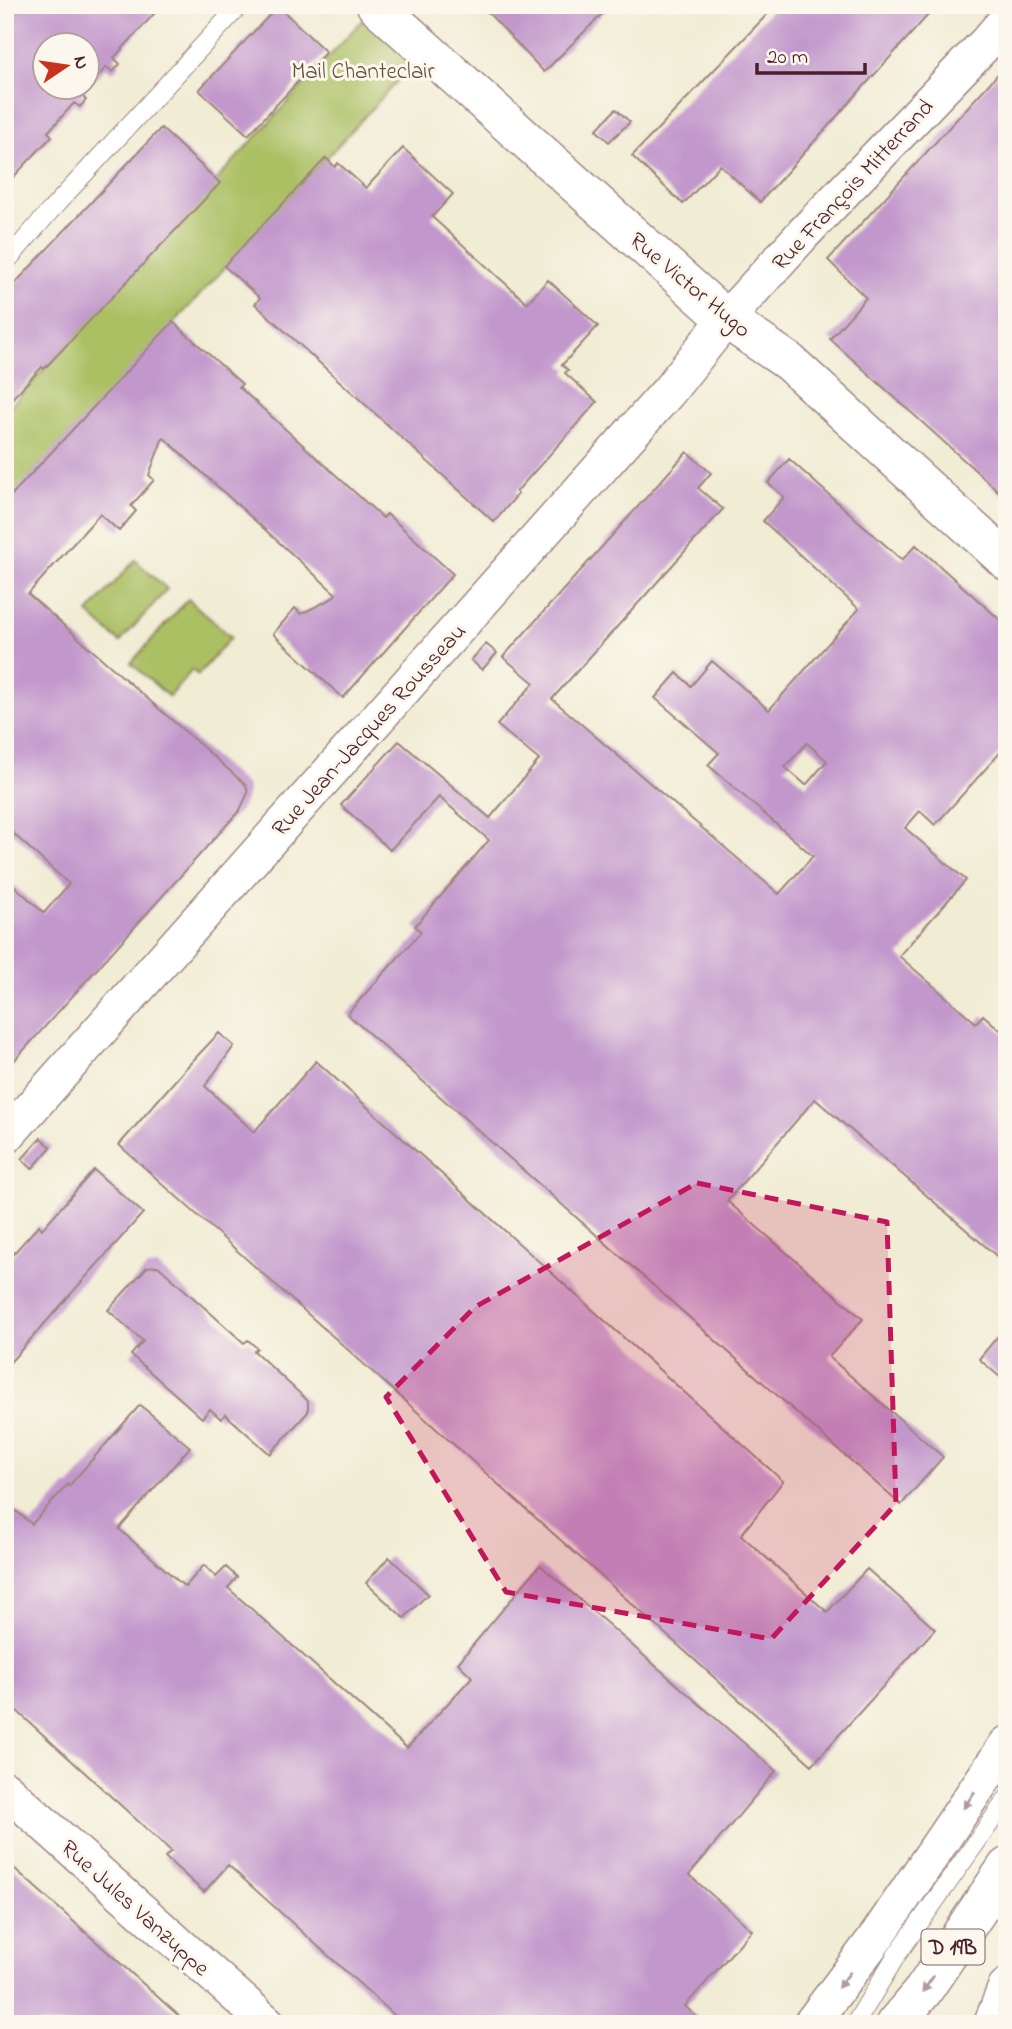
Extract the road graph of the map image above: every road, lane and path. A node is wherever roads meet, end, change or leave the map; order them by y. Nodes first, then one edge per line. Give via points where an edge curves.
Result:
1 (240, 5) edge
2 (376, 5) edge
3 (1007, 19) edge
4 (5, 263) edge
5 (726, 319) junction
6 (1007, 561) edge
7 (5, 1137) edge
8 (1007, 1744) edge
9 (5, 1790) edge
10 (1007, 1799) edge
11 (1007, 1867) edge
12 (887, 1946) junction
13 (1007, 1988) edge
14 (268, 2024) edge
15 (811, 2024) edge
16 (855, 2024) edge
17 (895, 2024) edge
18 (993, 2024) edge

1 - 4 lane
2 - 5 main road, Rue Victor Hugo
3 - 5 street, Rue François Mitterrand
5 - 6 main road, Rue Victor Hugo via 789,362
5 - 7 street, Rue Jean-Jacques Rousseau via 661,399
8 -> 12 street, D 19B
9 - 14 street, Rue Jules Vanzuppe
10 - 12 lane, D 19B
11 -> 17 main road, D 19B via 923,1991
12 -> 15 street, D 19B
12 - 16 lane, D 19B
13 - 18 main road

